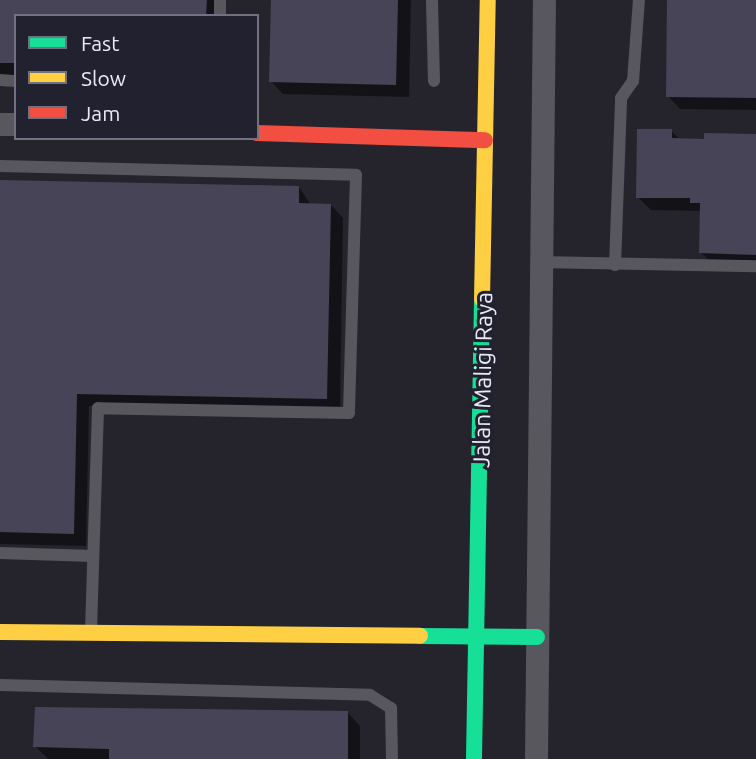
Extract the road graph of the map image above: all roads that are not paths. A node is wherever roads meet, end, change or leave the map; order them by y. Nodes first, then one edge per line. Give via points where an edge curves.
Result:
1 (432, 0) edge
2 (488, 0) edge
3 (544, 0) edge
4 (639, 0) edge
5 (434, 81) dead end
6 (259, 132) edge
7 (485, 140) junction
8 (0, 166) edge
9 (539, 262) junction
10 (615, 265) junction
11 (756, 266) edge
12 (0, 553) edge
13 (93, 556) junction
14 (0, 632) edge
15 (90, 632) junction
16 (477, 635) junction
17 (537, 637) junction
18 (0, 685) edge
19 (392, 759) edge
20 (474, 759) edge
21 (536, 759) edge

1 - 5 lane
2 - 7 street, Jalan Maligi Raya
3 - 9 street
4 - 10 lane via 633,81 621,98
6 - 7 street
7 - 16 street, Jalan Maligi Raya
8 - 13 lane via 356,175 349,413 98,408
9 - 10 lane
9 - 17 street
10 - 11 lane
12 - 13 lane
13 - 15 lane
14 - 15 street
15 - 16 street
16 - 17 street
16 - 20 street, Jalan Maligi Raya
17 - 21 street
18 - 19 lane via 370,695 391,708

